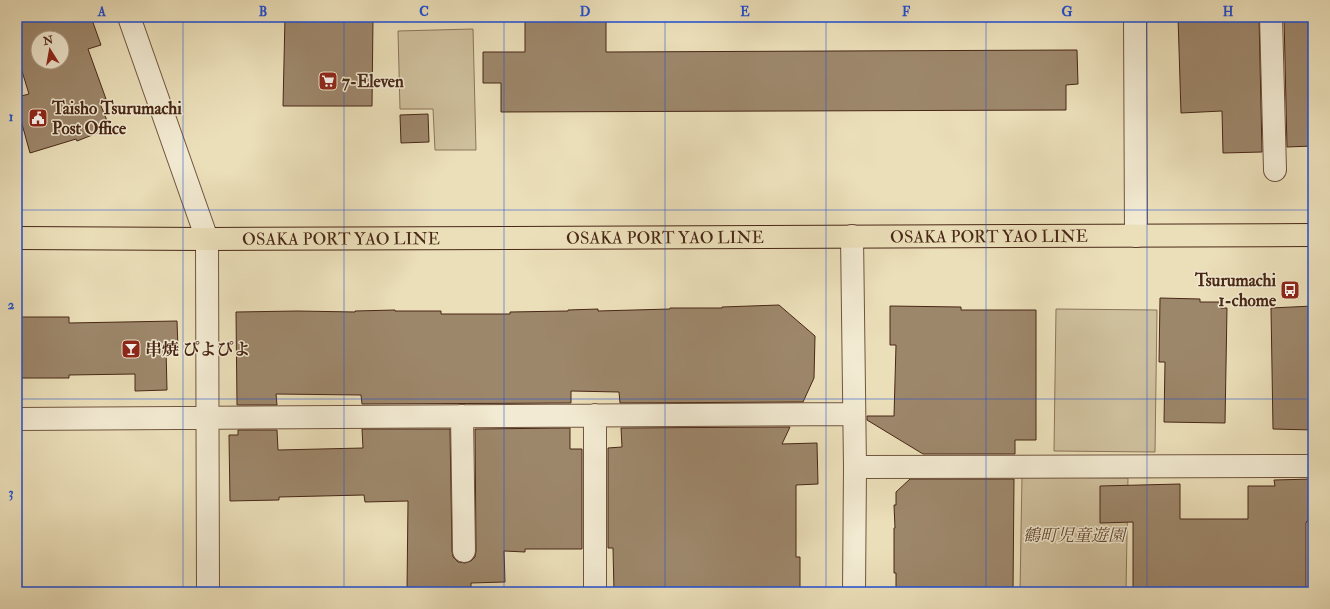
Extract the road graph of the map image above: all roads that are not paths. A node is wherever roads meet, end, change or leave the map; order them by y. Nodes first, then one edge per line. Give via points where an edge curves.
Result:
1 (129, 17) edge
2 (1135, 17) edge
3 (1271, 17) edge
4 (1275, 170) dead end
5 (1313, 235) edge
6 (852, 236) junction
7 (1136, 236) junction
8 (17, 238) edge
9 (207, 239) junction
10 (854, 414) junction
11 (462, 416) junction
12 (595, 416) junction
13 (207, 418) junction
14 (17, 419) edge
15 (1313, 466) edge
16 (854, 467) junction
17 (464, 551) dead end
18 (208, 592) edge
19 (595, 592) edge
20 (854, 592) edge

1 - 9 street
2 - 7 street
3 - 4 street
5 - 7 main road, OSAKA PORT YAO LINE
6 - 7 main road, OSAKA PORT YAO LINE
6 - 9 main road, OSAKA PORT YAO LINE
6 - 10 street
8 - 9 main road, OSAKA PORT YAO LINE
9 - 13 street
10 - 12 street
10 - 16 street
11 - 12 street
11 - 13 street
11 - 17 street
12 - 19 street
13 - 14 street
13 - 18 street
15 - 16 street
16 - 20 street

